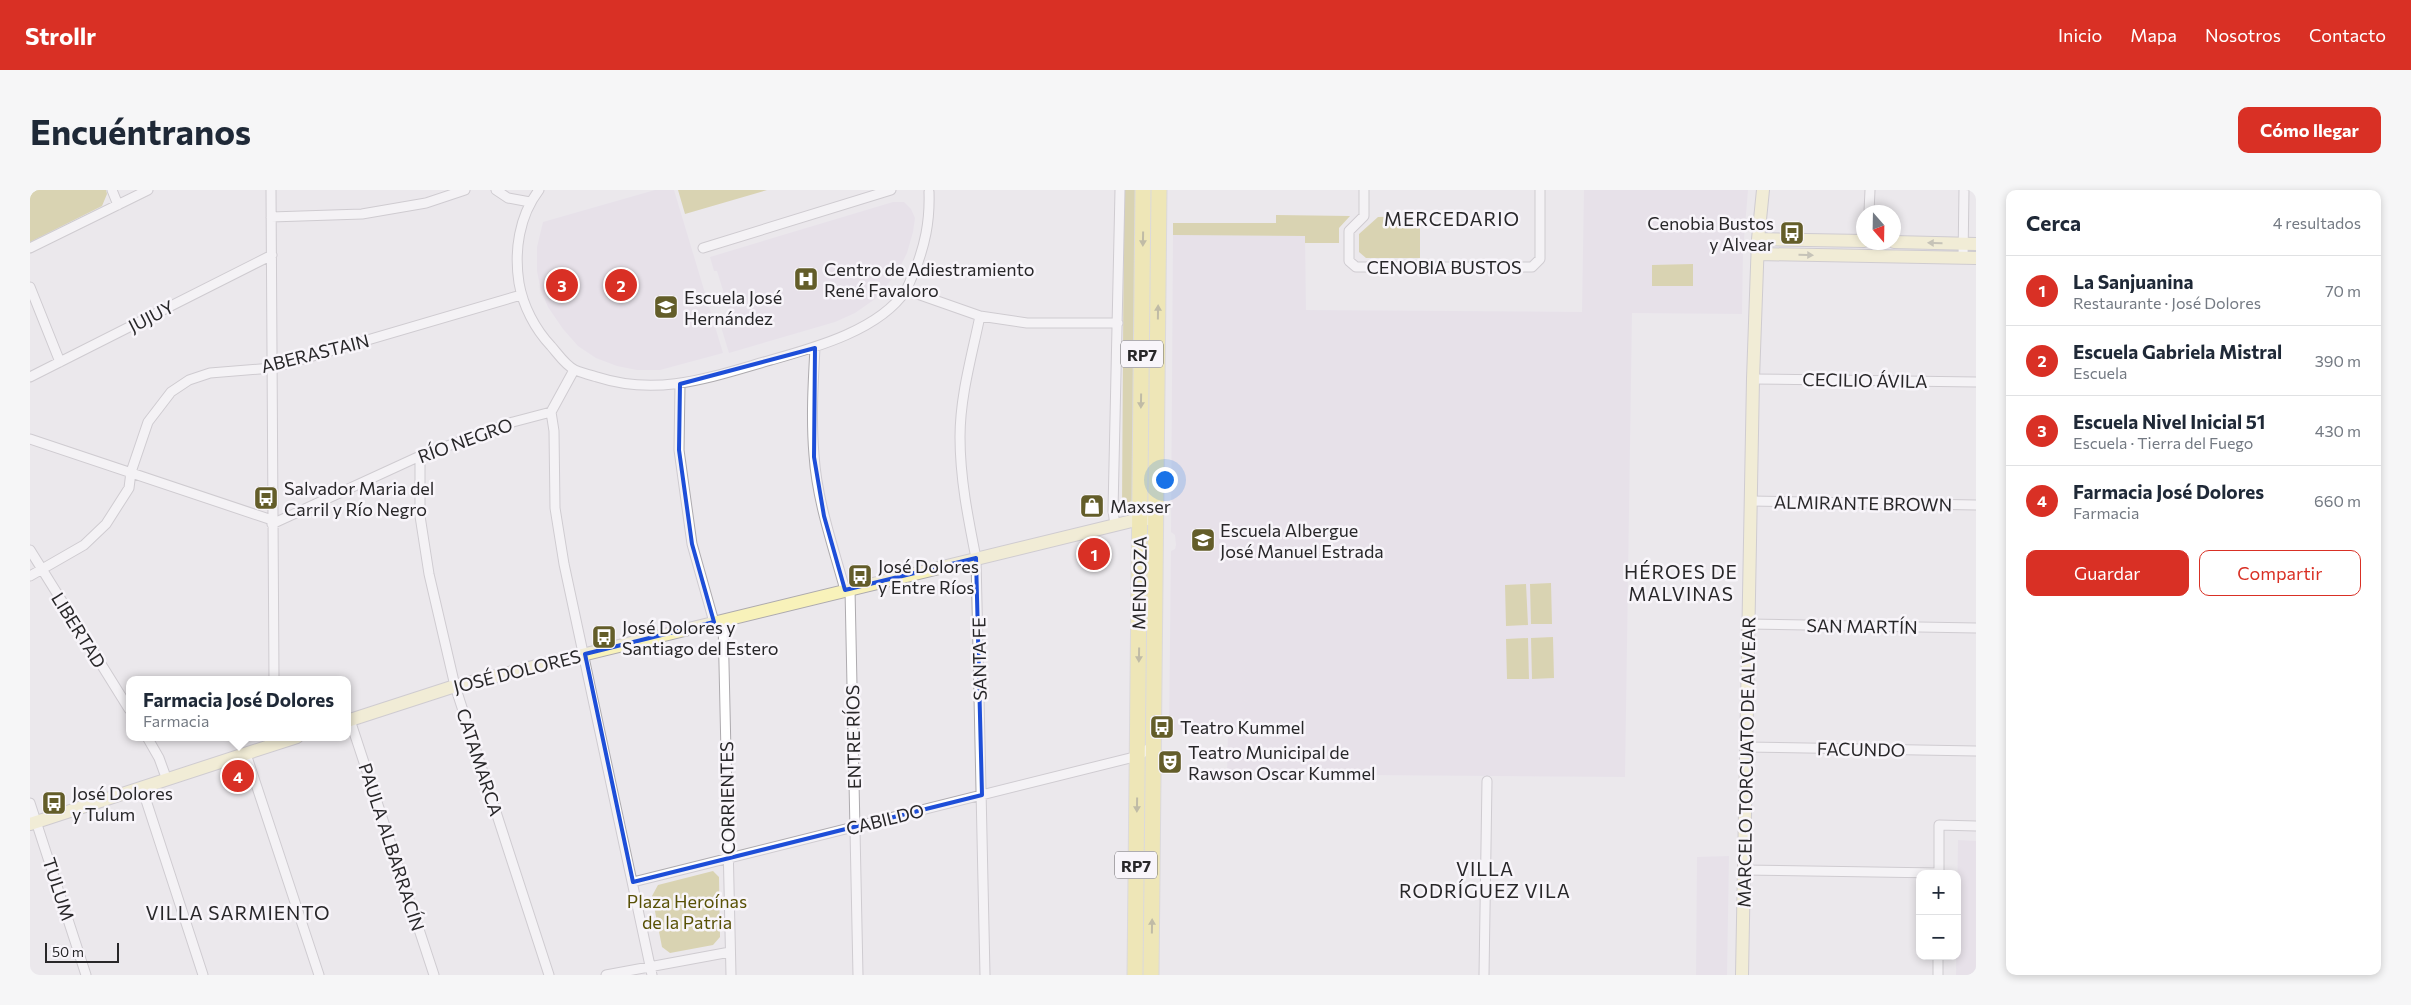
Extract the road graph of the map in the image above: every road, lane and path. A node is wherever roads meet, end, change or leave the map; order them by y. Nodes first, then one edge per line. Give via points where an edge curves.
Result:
1 (112, 190) edge
2 (148, 190) edge
3 (271, 190) edge
4 (465, 190) edge
5 (496, 190) edge
6 (539, 190) edge
7 (892, 190) edge
8 (1120, 190) edge
9 (1143, 190) edge
10 (1159, 190) edge
11 (1364, 190) edge
12 (1540, 190) edge
13 (1763, 190) edge
14 (1870, 190) edge
15 (1964, 190) edge
16 (929, 191) edge
17 (530, 202) junction
18 (118, 205) junction
19 (1869, 205) edge
20 (271, 217) junction
21 (1758, 239) junction
22 (1856, 241) edge
23 (1901, 242) edge
24 (1970, 243) edge
25 (30, 248) edge
26 (703, 248) dead end
27 (1869, 250) edge
28 (1758, 254) junction
29 (272, 255) junction
30 (1869, 256) junction
31 (1963, 258) junction
32 (1976, 258) edge
33 (30, 287) edge
34 (906, 290) junction
35 (521, 295) junction
36 (980, 316) junction
37 (1118, 323) junction
38 (815, 348) junction
39 (60, 362) junction
40 (272, 368) junction
41 (574, 370) junction
42 (30, 378) edge
43 (1753, 379) junction
44 (1976, 382) edge
45 (680, 384) junction
46 (551, 412) junction
47 (30, 439) edge
48 (420, 456) junction
49 (131, 472) junction
50 (1751, 501) junction
51 (1976, 505) edge
52 (1140, 519) junction
53 (1156, 519) junction
54 (272, 522) junction
55 (1116, 525) junction
56 (30, 550) edge
57 (976, 558) junction
58 (41, 570) junction
59 (30, 576) edge
60 (847, 590) junction
61 (719, 621) junction
62 (1749, 624) junction
63 (1976, 628) edge
64 (585, 654) junction
65 (274, 676) edge
66 (455, 686) junction
67 (126, 705) edge
68 (351, 719) edge
69 (351, 729) edge
70 (149, 741) edge
71 (275, 741) edge
72 (1154, 745) junction
73 (1746, 747) junction
74 (1976, 751) edge
75 (246, 754) junction
76 (1138, 756) junction
77 (1154, 776) junction
78 (167, 780) junction
79 (1487, 781) dead end
80 (142, 788) junction
81 (982, 794) junction
82 (30, 803) edge
83 (33, 823) edge
84 (855, 826) junction
85 (1976, 826) edge
86 (728, 858) junction
87 (1744, 870) junction
88 (1939, 870) edge
89 (1916, 874) edge
90 (633, 882) junction
91 (730, 952) junction
92 (1938, 960) edge
93 (651, 971) edge
94 (86, 975) edge
95 (203, 975) edge
96 (319, 975) edge
97 (434, 975) edge
98 (549, 975) edge
99 (606, 975) edge
100 (730, 975) edge
101 (858, 975) edge
102 (985, 975) edge
103 (1135, 975) edge
104 (1151, 975) edge
105 (1484, 975) edge
106 (1742, 975) edge
107 (1938, 975) edge

1 - 18 street
2 - 18 street
3 - 20 street
4 - 20 street via 426,203 362,214
5 - 17 street via 508,198
6 - 17 street
7 - 26 street
8 - 37 street
9 -> 52 main road, MENDOZA / RP7
53 -> 10 main road, MENDOZA / RP7
11 - 12 street, CENOBIA BUSTOS via 1364,216 1349,231 1349,260 1356,267 1532,267 1540,259
13 - 21 street, MARCELO TORCUATO DE ALVEAR
14 - 19 street
15 - 24 street
16 - 34 street via 930,216 924,247
17 - 35 street via 517,244
18 - 25 street
20 - 29 street
21 - 22 street
21 - 28 street, MARCELO TORCUATO DE ALVEAR
24 -> 23 street
24 - 31 street
27 - 30 street
28 -> 30 street
28 - 43 street, MARCELO TORCUATO DE ALVEAR
29 - 39 street, JUJUY
29 - 40 street
30 - 31 street
31 - 32 street
33 - 39 street
34 - 36 street
34 - 38 street via 889,308 863,326
35 - 40 street, ABERASTAIN
35 - 41 street via 545,340
36 - 37 street via 1028,323
36 - 57 street, SANTA FE via 963,402 960,436 965,502
37 - 55 street via 1113,511
38 - 45 street
38 - 60 street, ENTRE RÍOS via 814,457 824,516
39 - 42 street, JUJUY
40 - 49 street, ABERASTAIN via 210,372 171,392 148,422
40 - 54 street
41 - 45 street via 611,382 653,387
41 - 46 street
43 - 44 street, CECILIO ÁVILA
43 - 50 street, MARCELO TORCUATO DE ALVEAR
45 - 61 street, CORRIENTES via 679,450 692,544
46 - 48 street, RÍO NEGRO via 513,422
46 - 64 street via 555,508
47 - 49 street
48 - 54 street, RÍO NEGRO
48 - 66 street, CATAMARCA via 420,516
49 - 54 street
49 - 58 street, ABERASTAIN via 129,488 106,524 84,545
50 - 51 street, ALMIRANTE BROWN
50 - 62 street, MARCELO TORCUATO DE ALVEAR
52 - 53 street, JOSÉ DOLORES
52 - 55 street, JOSÉ DOLORES
52 -> 76 main road, MENDOZA / RP7
53 - 72 main road, MENDOZA / RP7
54 - 65 street
55 - 57 street, JOSÉ DOLORES
56 - 58 street, LIBERTAD
57 - 60 street, JOSÉ DOLORES
57 - 81 street, SANTA FE
58 - 59 street, ABERASTAIN
58 - 67 street, LIBERTAD
60 - 61 street, JOSÉ DOLORES
60 - 84 street, ENTRE RÍOS
61 - 64 street, JOSÉ DOLORES
61 - 86 street, CORRIENTES
62 - 63 street, SAN MARTÍN
62 - 73 street, MARCELO TORCUATO DE ALVEAR
64 - 66 street, JOSÉ DOLORES
64 - 90 street
66 - 68 street, JOSÉ DOLORES
66 - 98 street, CATAMARCA
69 - 97 street, PAULA ALBARRACÍN
70 - 78 street
71 - 75 street
72 - 76 street, CABILDO
72 - 77 main road, MENDOZA / RP7
73 - 74 street, FACUNDO
73 - 87 street, MARCELO TORCUATO DE ALVEAR
75 - 78 street
75 - 96 street
76 - 77 street
76 - 81 street, CABILDO
76 -> 103 main road, MENDOZA / RP7
104 -> 77 main road, MENDOZA / RP7
78 - 80 street
79 - 105 street
80 - 83 street
80 - 95 street
81 - 84 street, CABILDO
81 - 102 street, SANTA FE
82 - 83 street, TULUM
83 - 94 street, TULUM
84 - 86 street, CABILDO
84 - 101 street, ENTRE RÍOS
85 - 88 street via 1939,825
86 - 90 street, CABILDO
86 - 91 street, CORRIENTES
87 - 89 street
87 - 106 street, MARCELO TORCUATO DE ALVEAR
90 - 93 street
91 - 93 street
91 - 100 street, CORRIENTES
92 - 107 street
93 - 99 street

